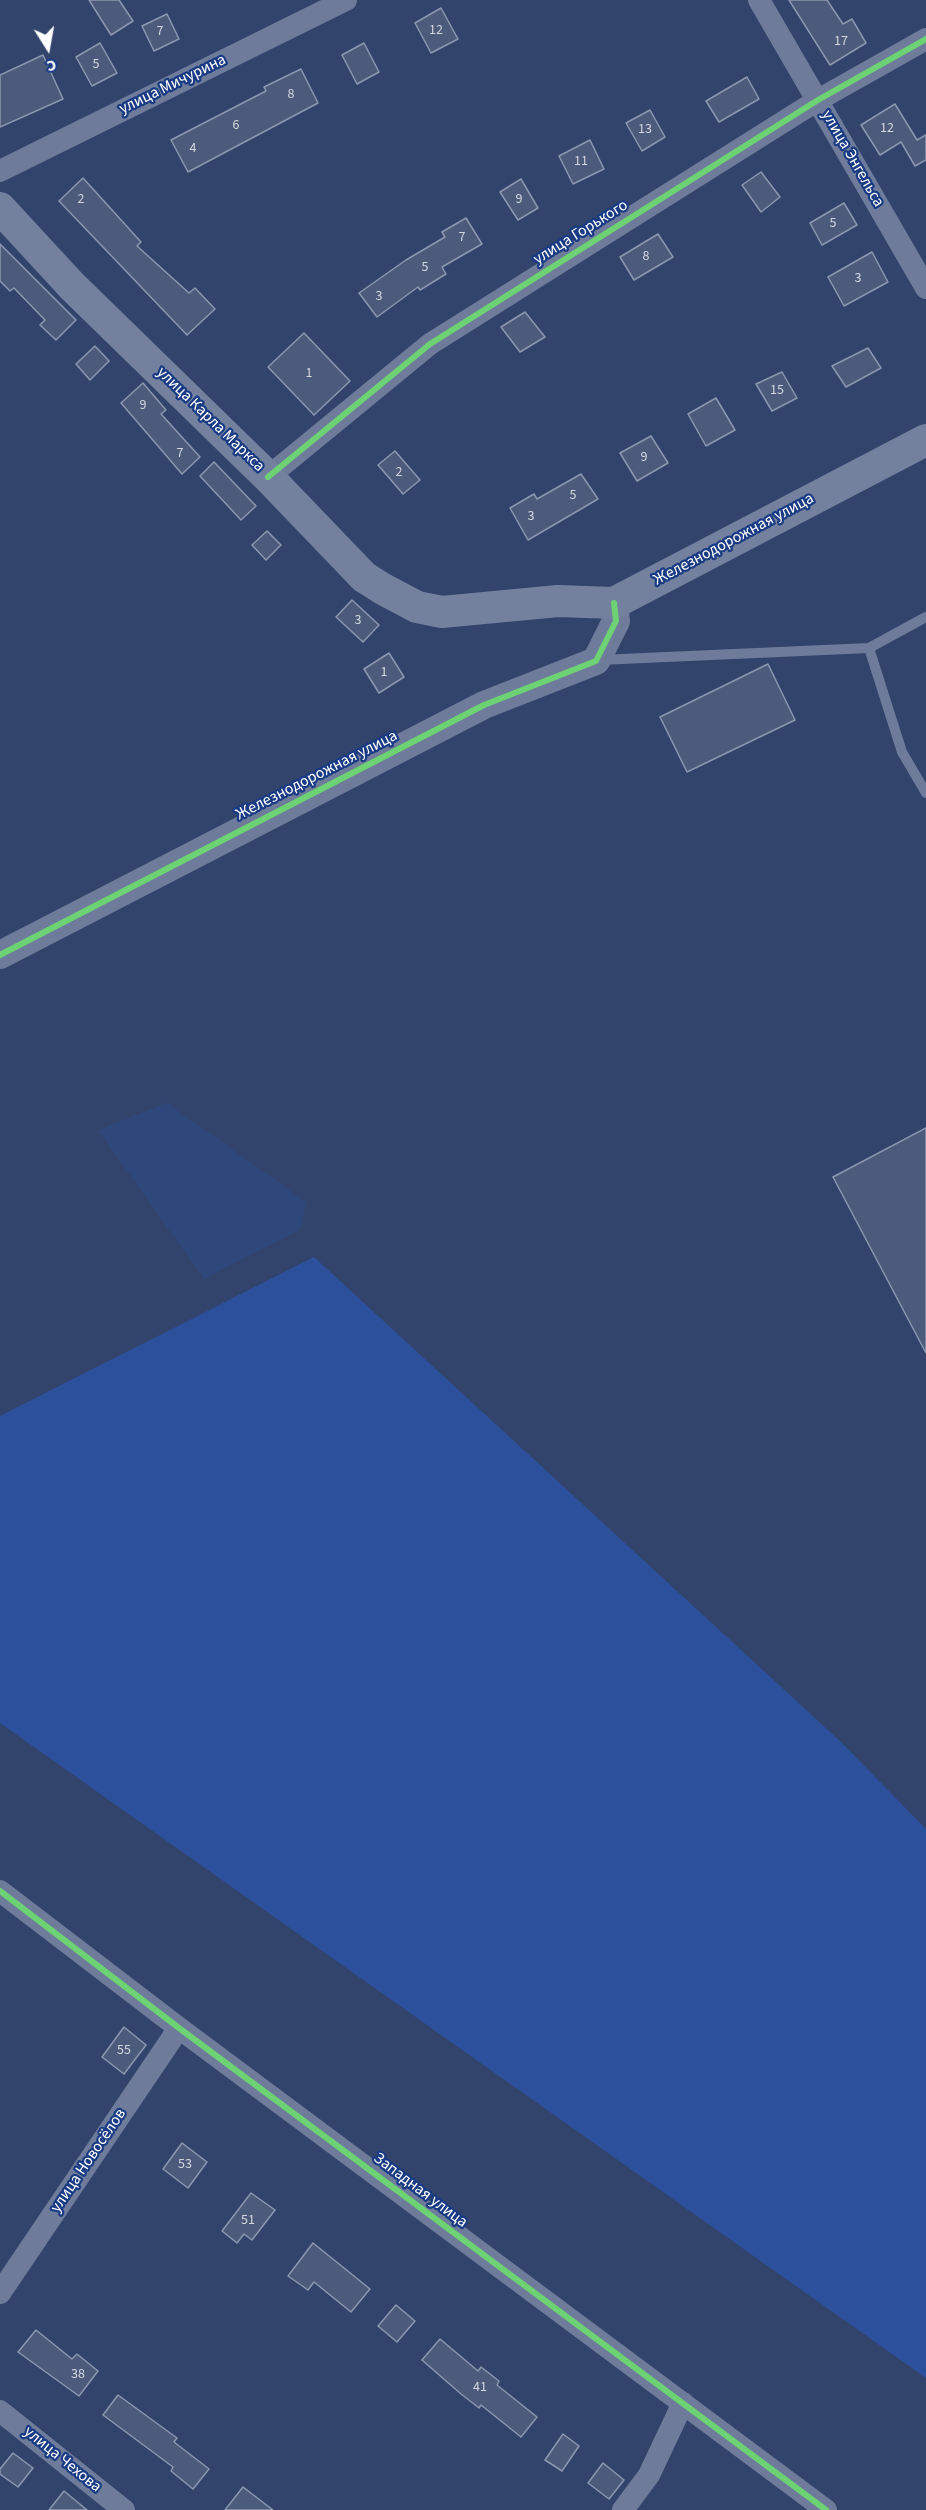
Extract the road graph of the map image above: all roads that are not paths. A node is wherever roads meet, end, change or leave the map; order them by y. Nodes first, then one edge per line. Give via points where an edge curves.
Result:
1 (346, 0) edge
2 (759, 0) edge
3 (926, 39) edge
4 (818, 100) junction
5 (0, 171) edge
6 (0, 208) edge
7 (926, 288) edge
8 (926, 440) edge
9 (268, 477) junction
10 (614, 603) junction
11 (926, 617) edge
12 (870, 648) junction
13 (596, 661) junction
14 (926, 793) edge
15 (0, 955) edge
16 (0, 1891) edge
17 (179, 2028) junction
18 (0, 2293) edge
19 (682, 2403) junction
20 (0, 2411) edge
21 (124, 2510) edge
22 (623, 2510) edge
23 (826, 2510) edge

1 - 5 street, улица Мичурина
2 - 4 street, улица Энгельса
3 - 4 street, улица Горького
4 - 7 street, улица Энгельса
4 - 9 street, улица Горького via 430,345
6 - 9 main road, улица Карла Маркса via 72,286
8 - 10 main road, Железнодорожная улица
9 - 10 main road, улица Карла Маркса via 364,577 417,607 442,612 558,601
10 - 13 street via 616,621
11 - 12 lane
12 - 13 lane
12 - 14 lane via 902,752
13 - 15 street, Железнодорожная улица via 484,705
16 - 17 street, Западная улица
17 - 18 street, улица Новосёлов
17 - 19 street, Западная улица
19 - 22 street via 649,2475
19 - 23 street, Западная улица
20 - 21 street, улица Чехова

